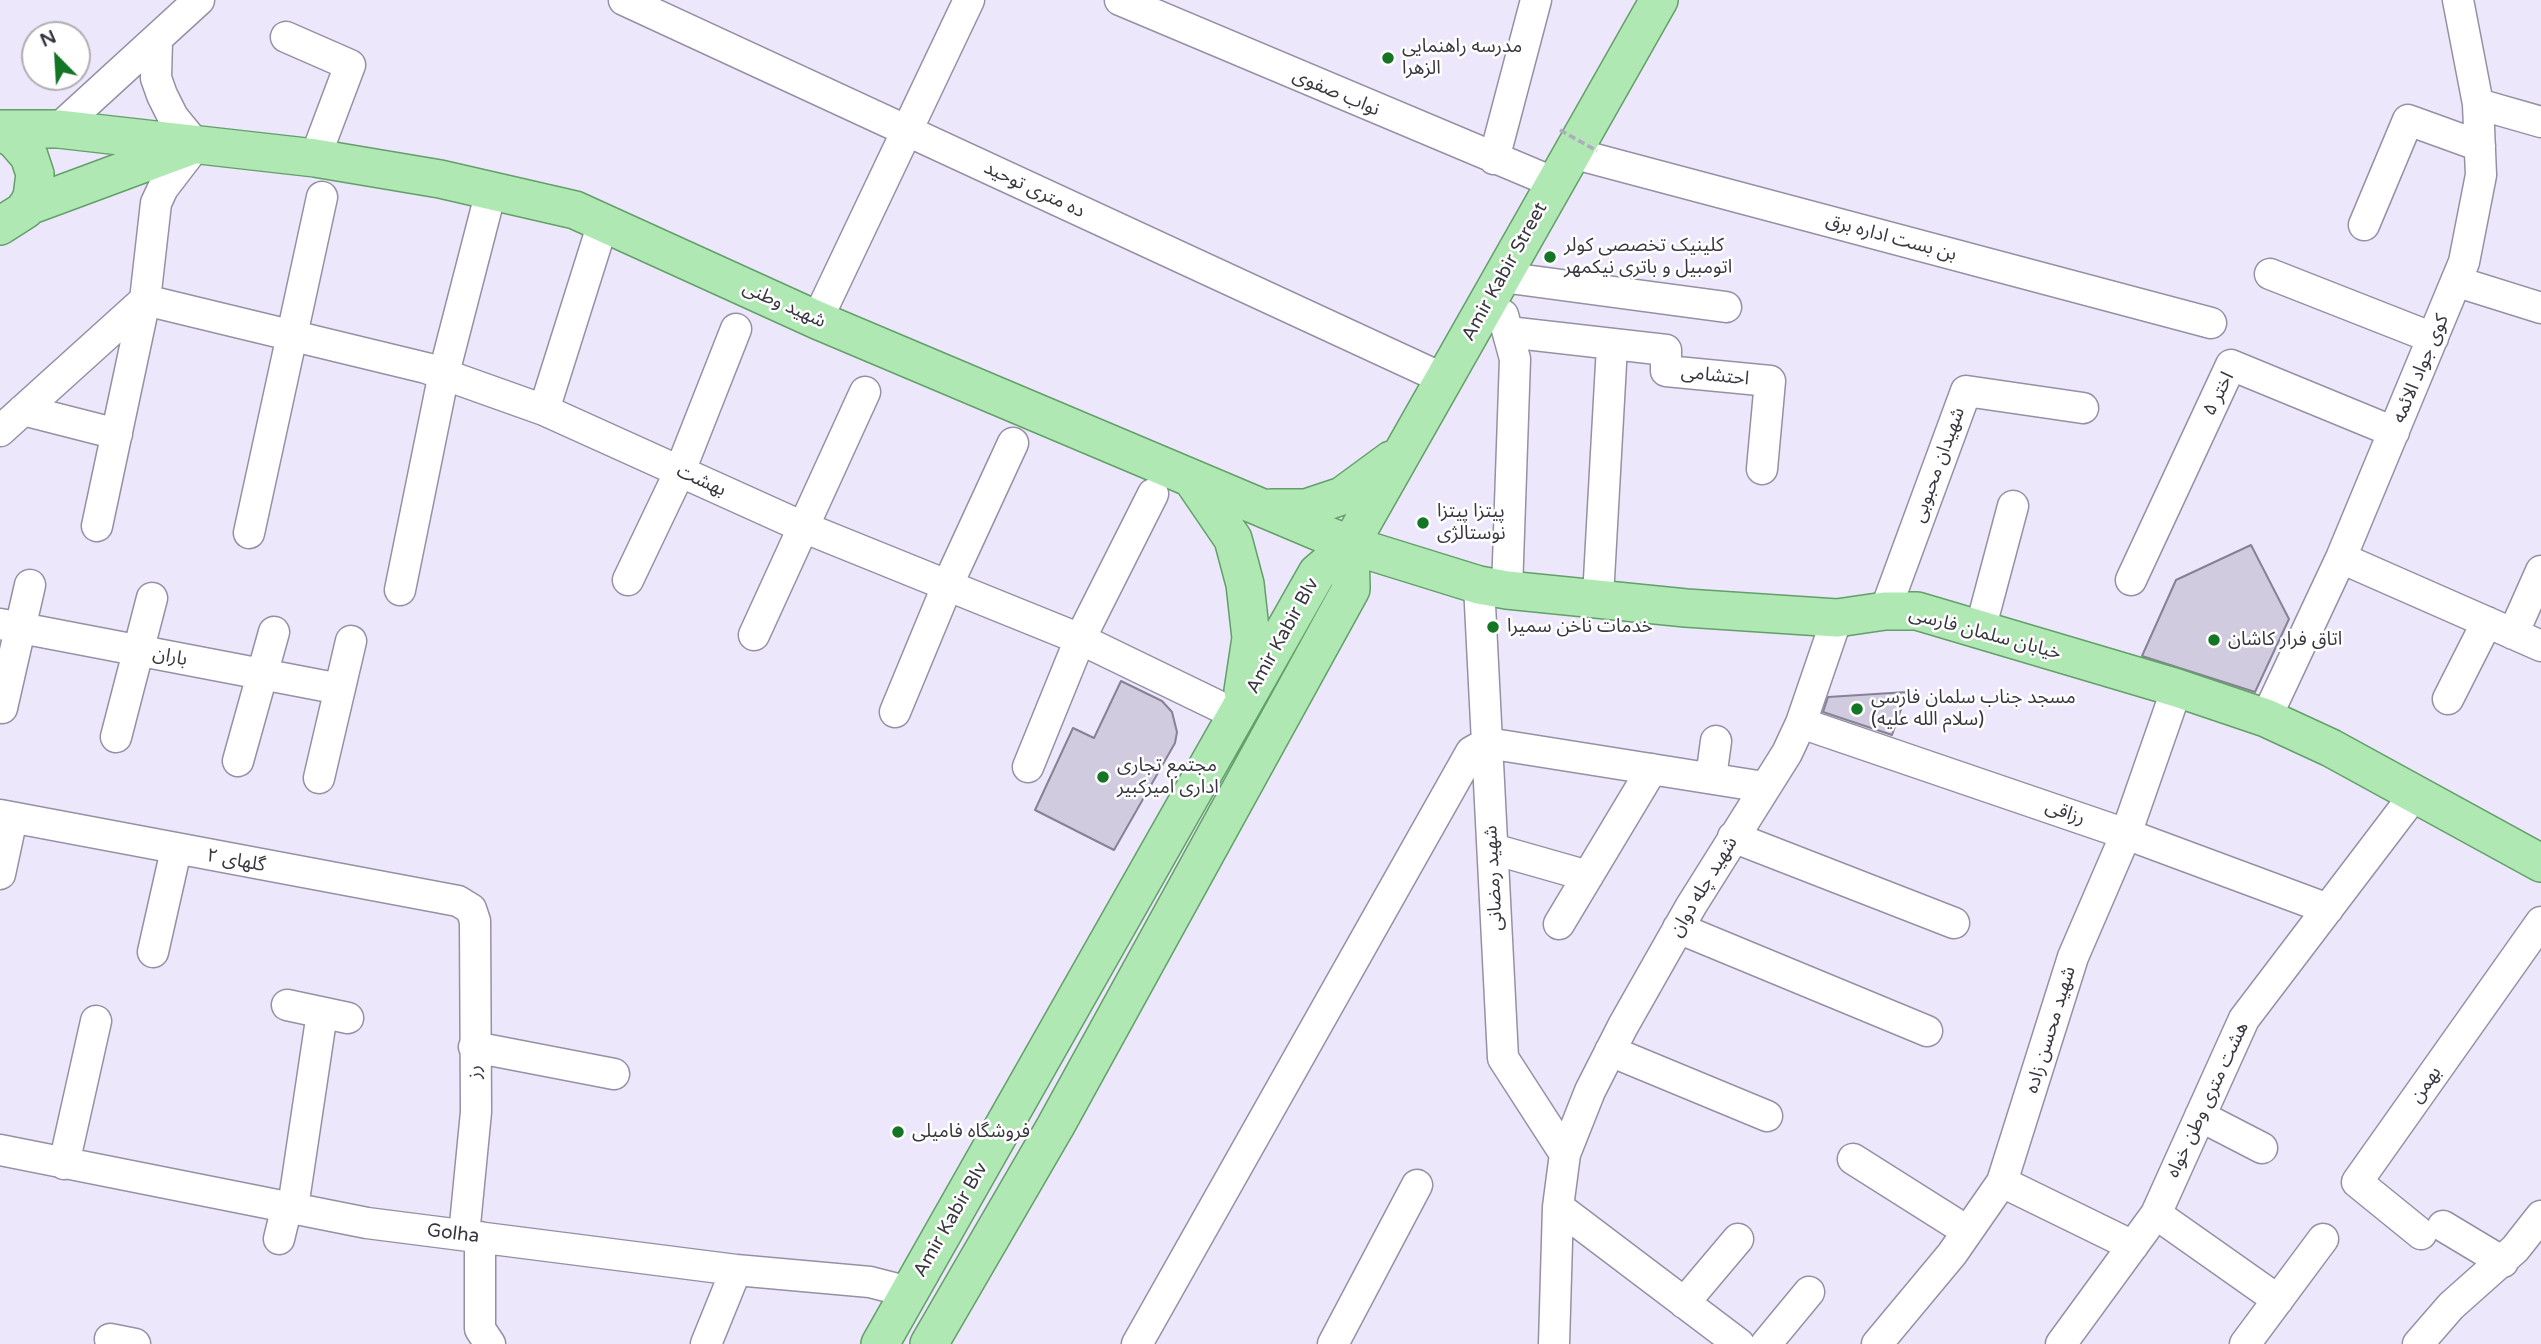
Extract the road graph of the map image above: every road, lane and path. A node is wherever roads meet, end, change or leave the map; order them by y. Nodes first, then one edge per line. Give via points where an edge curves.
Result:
1 (199, 0) edge
2 (624, 0) edge
3 (969, 0) edge
4 (1119, 0) edge
5 (1536, 0) edge
6 (2458, 0) edge
7 (1656, 1) edge
8 (286, 37) dead end
9 (157, 40) junction
10 (2478, 104) junction
11 (2541, 122) edge
12 (58, 129) junction
13 (0, 130) edge
14 (907, 131) junction
15 (196, 145) junction
16 (2480, 146) junction
17 (1571, 154) junction
18 (315, 158) junction
19 (1494, 159) junction
20 (491, 191) junction
21 (322, 197) dead end
22 (16, 216) edge
23 (603, 223) junction
24 (2364, 225) dead end
25 (0, 247) edge
26 (2270, 274) dead end
27 (2458, 282) junction
28 (1499, 283) junction
29 (145, 300) junction
30 (1726, 307) dead end
31 (2541, 308) edge
32 (817, 320) junction
33 (2211, 323) dead end
34 (736, 329) dead end
35 (1507, 332) junction
36 (292, 337) junction
37 (2433, 338) junction
38 (1612, 346) junction
39 (444, 373) junction
40 (1444, 379) junction
41 (865, 392) dead end
42 (2083, 408) dead end
43 (544, 410) junction
44 (23, 411) junction
45 (0, 431) edge
46 (2394, 432) junction
47 (117, 434) junction
48 (1409, 441) junction
49 (1013, 443) dead end
50 (1762, 469) dead end
51 (680, 471) junction
52 (1192, 479) junction
53 (1153, 494) dead end
54 (2013, 506) dead end
55 (1260, 508) junction
56 (97, 526) dead end
57 (803, 527) junction
58 (249, 533) dead end
59 (1350, 545) junction
60 (2341, 558) junction
61 (2541, 571) edge
62 (1438, 573) junction
63 (628, 580) dead end
64 (2132, 580) dead end
65 (30, 584) dead end
66 (948, 584) junction
67 (1493, 587) junction
68 (400, 590) dead end
69 (1598, 597) junction
70 (152, 598) dead end
71 (1885, 611) junction
72 (1837, 618) junction
73 (9, 626) edge
74 (2500, 628) junction
75 (1980, 630) junction
76 (274, 632) dead end
77 (754, 635) dead end
78 (1080, 639) junction
79 (351, 641) dead end
80 (2541, 646) edge
81 (137, 650) junction
82 (1312, 662) junction
83 (262, 674) junction
84 (2177, 688) junction
85 (340, 689) junction
86 (2448, 699) dead end
87 (2, 708) dead end
88 (895, 712) dead end
89 (1239, 716) junction
90 (2266, 718) junction
91 (1801, 723) junction
92 (116, 737) dead end
93 (1716, 741) dead end
94 (1487, 743) junction
95 (237, 761) dead end
96 (1028, 767) dead end
97 (1652, 769) junction
98 (319, 778) dead end
99 (1711, 778) junction
100 (1764, 787) junction
101 (2415, 793) junction
102 (6, 816) edge
103 (2126, 834) junction
104 (1733, 837) junction
105 (1493, 849) junction
106 (176, 850) junction
107 (2541, 863) edge
108 (0, 874) edge
109 (1588, 876) junction
110 (471, 909) joint
111 (2328, 909) junction
112 (2541, 922) edge
113 (1954, 923) dead end
114 (1559, 924) dead end
115 (1678, 928) junction
116 (153, 952) dead end
117 (287, 1005) dead end
118 (96, 1021) dead end
119 (1927, 1031) dead end
120 (474, 1047) junction
121 (1610, 1051) junction
122 (614, 1074) dead end
123 (1016, 1107) junction
124 (1767, 1116) dead end
125 (2200, 1116) junction
126 (1055, 1127) junction
127 (2262, 1148) dead end
128 (0, 1150) edge
129 (1565, 1154) junction
130 (1853, 1159) dead end
131 (64, 1164) junction
132 (2002, 1182) junction
133 (1418, 1185) dead end
134 (290, 1207) junction
135 (1558, 1207) junction
136 (2156, 1214) junction
137 (2541, 1216) edge
138 (1967, 1231) junction
139 (472, 1236) junction
140 (279, 1239) dead end
141 (2323, 1239) dead end
142 (1738, 1240) dead end
143 (2133, 1246) junction
144 (2503, 1262) junction
145 (736, 1270) junction
146 (909, 1292) junction
147 (1809, 1292) dead end
148 (2278, 1300) junction
149 (1684, 1303) junction
150 (490, 1344) edge
151 (706, 1344) edge
152 (880, 1344) edge
153 (929, 1344) edge
154 (1137, 1344) edge
155 (1334, 1344) edge
156 (1554, 1344) edge
157 (1739, 1344) edge
158 (1766, 1344) edge
159 (1877, 1344) edge
160 (2061, 1344) edge
161 (2245, 1344) edge
162 (2418, 1344) edge

1 - 9 street
2 - 14 street, ده متری توحید
3 - 14 street
4 - 19 street, نواب صفوی
5 - 19 street
6 - 10 street, کوی جواد الائمه
7 - 17 main road, Amir Kabir Street
8 - 18 street via 350,65
9 - 12 street
9 - 15 street via 156,78 162,95
10 - 11 street
10 - 16 street, کوی جواد الائمه
12 - 13 main road, شهید وطنی
12 - 15 main road, شهید وطنی
13 - 22 main road via 22,148 35,174 32,197
14 - 32 street
14 - 40 street, ده متری توحید
15 - 18 main road, شهید وطنی
15 - 22 main road
15 - 29 street via 156,203
16 - 24 street via 2408,120
16 - 27 street, کوی جواد الائمه via 2475,215
17 - 19 street, نواب صفوی
17 - 28 main road, Amir Kabir Street
17 - 33 street, بن بست اداره برق
18 - 20 main road, شهید وطنی
20 - 23 main road, شهید وطنی via 575,210
20 - 39 street
21 - 36 street
22 - 25 street
23 - 32 main road, شهید وطنی
23 - 43 street
26 - 37 street
27 - 31 street
27 - 37 street, کوی جواد الائمه
28 - 30 street
28 - 35 street, شهید رمضانی
28 - 40 main road, Amir Kabir Street
29 - 36 street, بهشت
29 - 44 street
29 - 47 street
32 - 52 main road, شهید وطنی
34 - 51 street
35 - 38 street, احتشامی
35 - 67 street, شهید رمضانی via 1515,359
36 - 39 street, بهشت
36 - 58 street
37 - 46 street, کوی جواد الائمه
38 - 50 street, احتشامی via 1666,350 1666,371 1770,381
38 - 69 street
39 - 43 street, بهشت
39 - 68 street
40 - 48 main road, Amir Kabir Street
41 - 57 street
42 - 71 street, شهیدان محبوبی via 1966,391
43 - 51 street, بهشت
44 - 45 street
44 - 47 street
46 - 60 street, کوی جواد الائمه
46 - 64 street, اختر ۵ via 2231,365
47 - 56 street
48 - 55 main road via 1384,467 1342,496 1307,508
48 - 59 main road, Amir Kabir Street
49 - 66 street
51 - 57 street, بهشت
51 - 63 street
52 - 55 main road, شهید وطنی
52 - 89 main road via 1233,539 1245,584 1251,638
53 - 78 street
54 - 75 street
55 - 59 main road, شهید وطنی
57 - 66 street, بهشت
57 - 77 street
59 - 62 main road, خیابان سلمان فارسی
59 - 82 main road, Amir Kabir Blv via 1351,589
59 - 89 main road, Amir Kabir Blv via 1317,573
60 - 74 street
60 - 90 street, کوی جواد الائمه
61 - 74 street
62 - 67 main road, خیابان سلمان فارسی
62 - 82 main road via 1392,574 1377,581 1341,644
65 - 73 street
66 - 78 street, بهشت
66 - 88 street
67 - 69 main road, خیابان سلمان فارسی
67 - 94 street, شهید رمضانی
69 - 72 main road, خیابان سلمان فارسی
70 - 81 street
71 - 72 main road, خیابان سلمان فارسی
71 - 75 main road, خیابان سلمان فارسی via 1917,611
72 - 91 street, شهید چله دوان
73 - 81 street, باران
73 - 87 street
74 - 80 street
74 - 86 street
75 - 84 main road, خیابان سلمان فارسی
76 - 83 street
78 - 89 street, بهشت
78 - 96 street
79 - 85 street
81 - 83 street, باران
81 - 92 street
82 - 126 main road, Amir Kabir Blv
83 - 85 street, باران
83 - 95 street
84 - 90 main road, خیابان سلمان فارسی
84 - 103 street, شهید محسن زاده
85 - 98 street
89 - 123 main road, Amir Kabir Blv
90 - 101 main road, خیابان سلمان فارسی
91 - 100 street, شهید چله دوان
91 - 103 street, رزاقی
93 - 99 street
94 - 97 street
94 - 105 street, شهید رمضانی
94 - 154 street via 1465,758
97 - 99 street
97 - 109 street
99 - 100 street
100 - 104 street, شهید چله دوان
101 - 107 main road, خیابان سلمان فارسی
101 - 111 street, هشت متری وطن خواه
102 - 106 street, گلهای ۲
102 - 108 street
103 - 111 street, رزاقی
103 - 132 street, شهید محسن زاده via 2073,957
104 - 113 street
104 - 115 street, شهید چله دوان
105 - 109 street
105 - 129 street, شهید رمضانی via 1503,1058
106 - 110 street, گلهای ۲ via 458,901
106 - 116 street
109 - 114 street
110 - 120 street, رز via 475,921
111 - 125 street, هشت متری وطن خواه via 2244,1019
112 - 144 street, بهمن via 2357,1182 2432,1230
115 - 119 street
115 - 121 street, شهید چله دوان
117 - 134 street via 335,1015
118 - 131 street
120 - 122 street
120 - 139 street, رز
121 - 124 street
121 - 129 street, شهید چله دوان
123 - 126 main road
123 - 146 main road, Amir Kabir Blv
125 - 127 street
125 - 136 street, هشت متری وطن خواه
126 - 153 main road, Amir Kabir Blv
128 - 131 street, Golha
129 - 135 street, شهید چله دوان
130 - 138 street
131 - 134 street, Golha
132 - 138 street, شهید محسن زاده
132 - 143 street
133 - 155 street
134 - 139 street, Golha via 367,1223
134 - 140 street
135 - 149 street
135 - 156 street, شهید چله دوان
136 - 143 street, هشت متری وطن خواه
136 - 148 street
137 - 144 street
138 - 159 street, شهید محسن زاده
139 - 145 street, Golha
139 - 150 street, رز via 480,1329
141 - 148 street
142 - 149 street
143 - 160 street, هشت متری وطن خواه
144 - 162 street via 2451,1306
145 - 146 street, Golha via 870,1282
145 - 151 street
146 - 152 main road, Amir Kabir Blv
147 - 158 street
148 - 161 street
149 - 157 street

